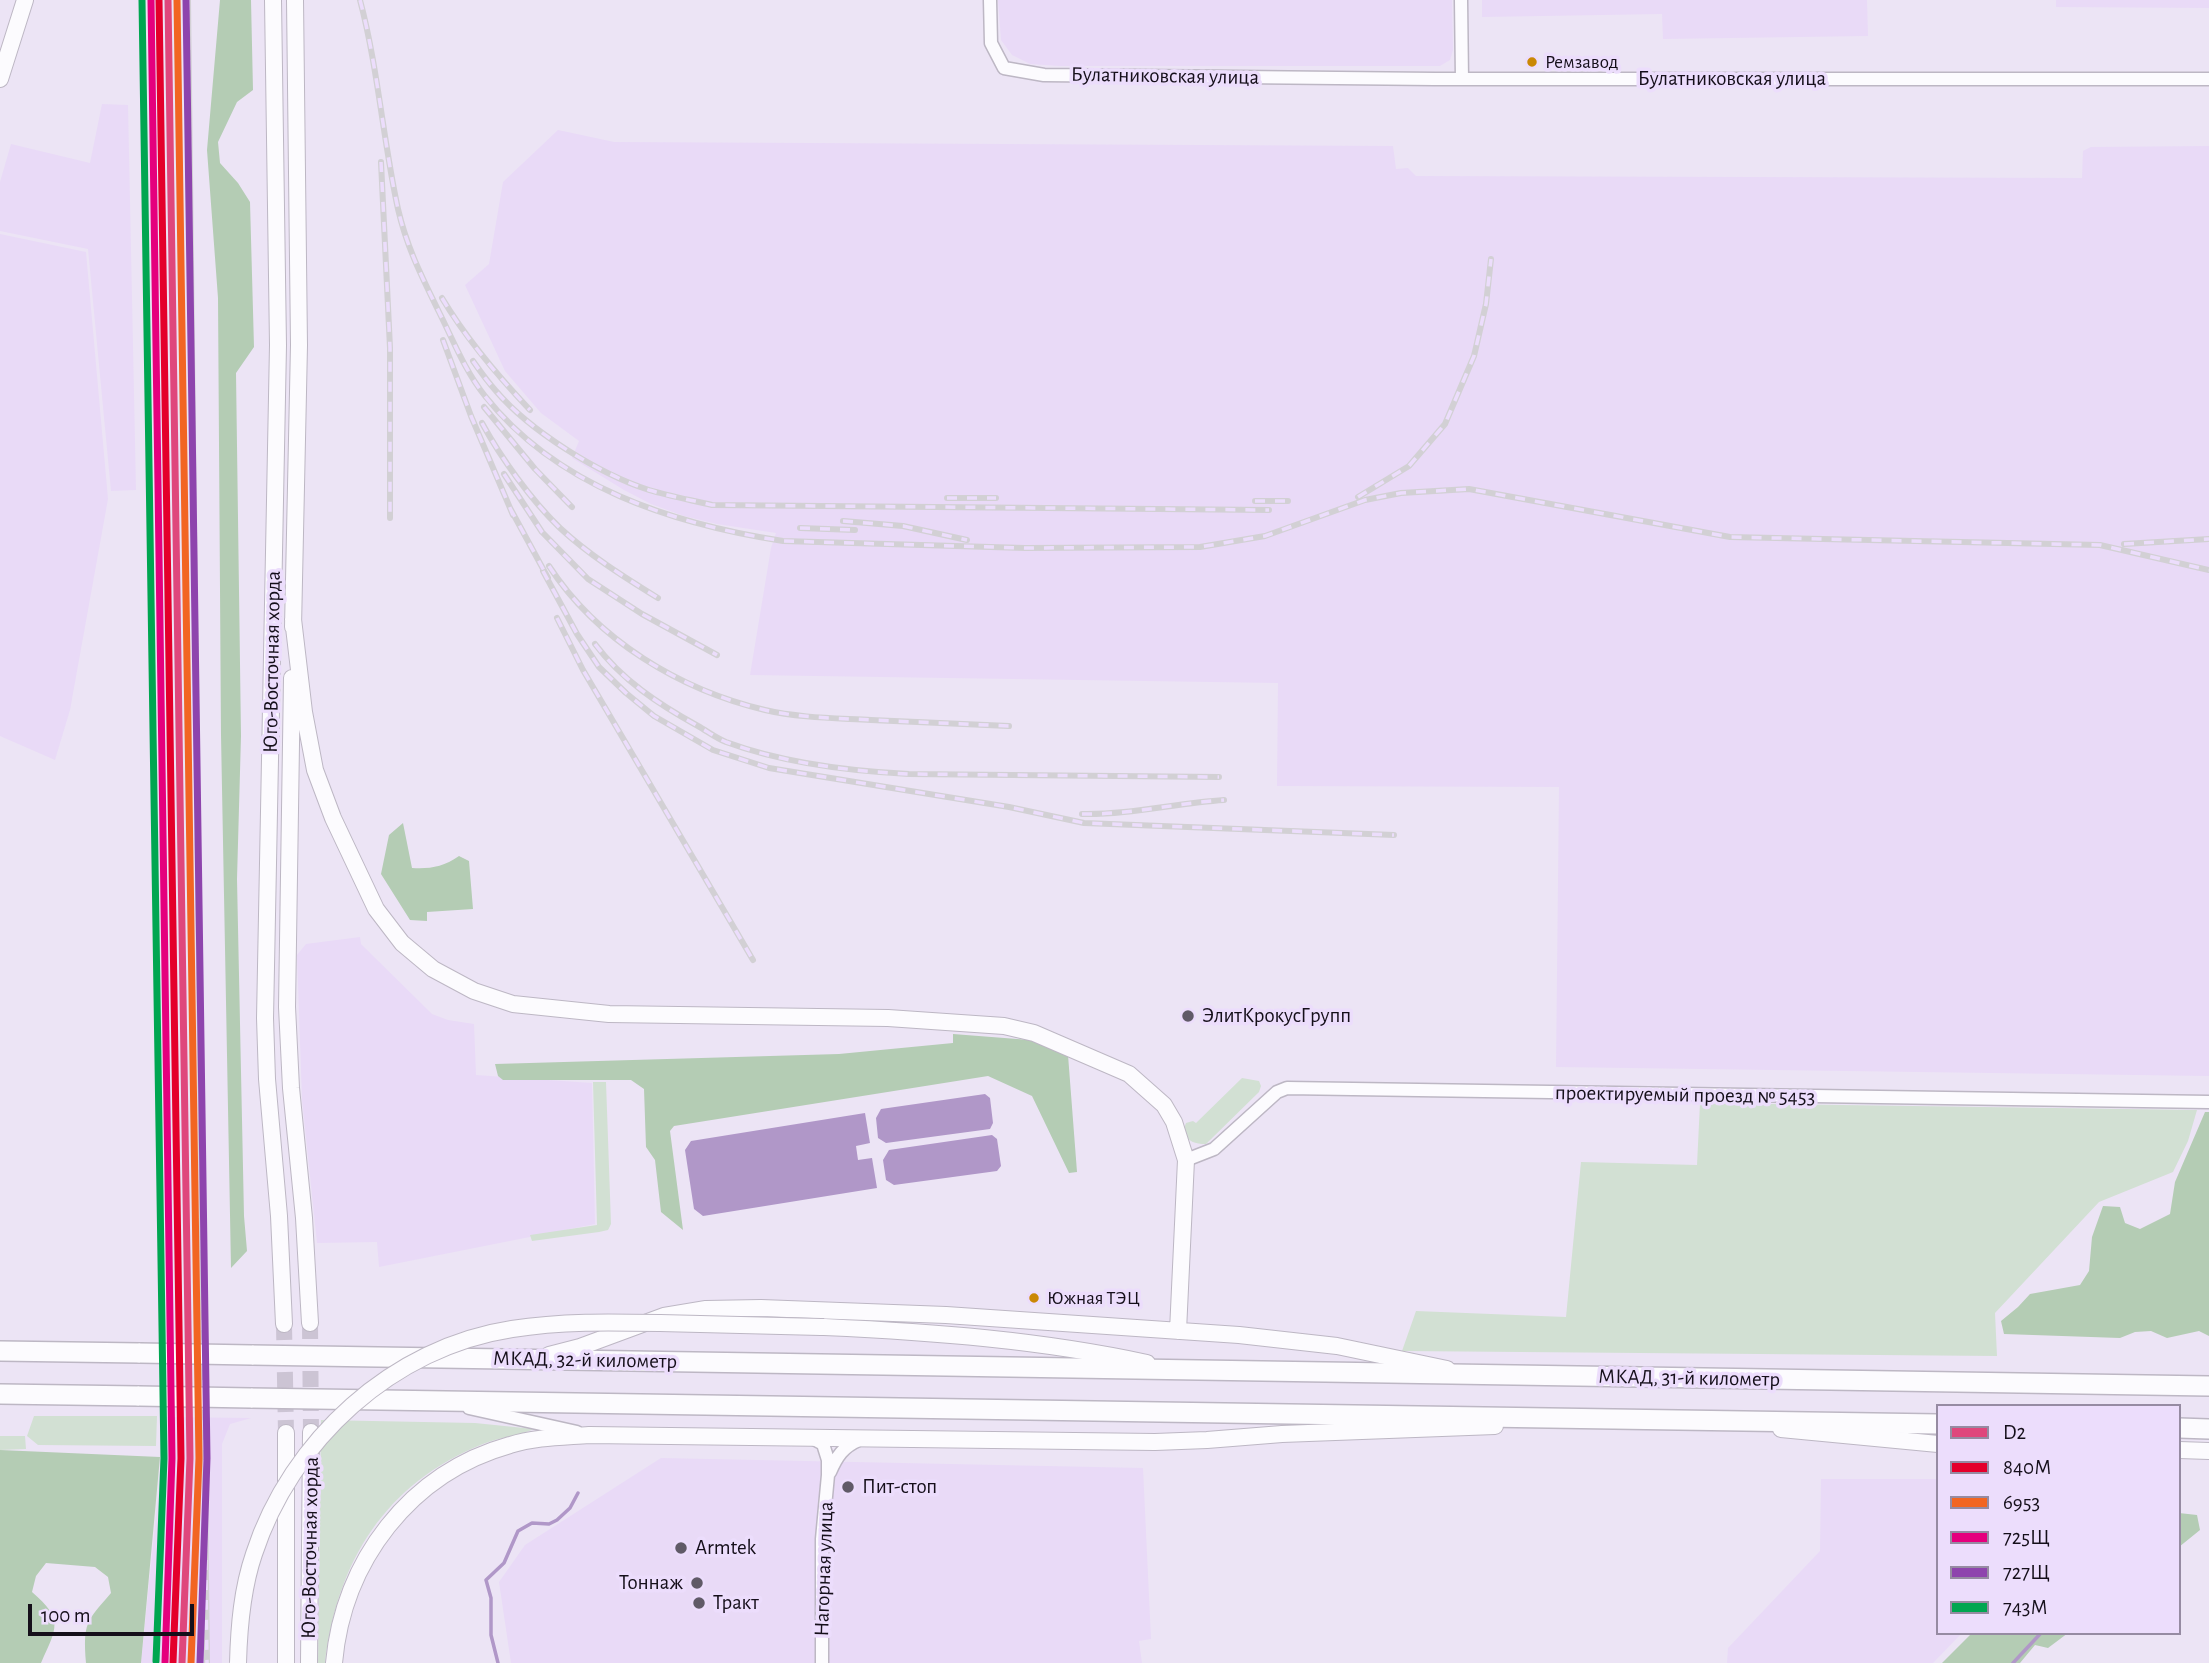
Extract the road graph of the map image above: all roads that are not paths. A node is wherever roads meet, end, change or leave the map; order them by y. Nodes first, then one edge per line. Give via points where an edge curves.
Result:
1 (25, 0) edge
2 (273, 0) edge
3 (295, 0) edge
4 (990, 0) edge
5 (1461, 0) edge
6 (0, 79) edge
7 (1462, 79) junction
8 (2209, 79) edge
9 (293, 618) junction
10 (2209, 1102) edge
11 (1186, 1160) junction
12 (310, 1323) tunnel mouth
13 (284, 1324) tunnel mouth
14 (1178, 1331) junction
15 (0, 1351) edge
16 (519, 1360) junction
17 (1170, 1368) junction
18 (1477, 1374) junction
19 (2209, 1386) edge
20 (0, 1394) edge
21 (431, 1400) junction
22 (1156, 1412) joint
23 (1648, 1420) junction
24 (1723, 1421) junction
25 (1936, 1424) edge
26 (2181, 1428) edge
27 (2209, 1429) edge
28 (311, 1432) tunnel mouth
29 (286, 1433) tunnel mouth
30 (589, 1435) junction
31 (812, 1438) junction
32 (863, 1439) junction
33 (1936, 1444) edge
34 (2181, 1450) edge
35 (2209, 1451) edge
36 (828, 1475) junction
37 (238, 1663) edge
38 (286, 1663) edge
39 (309, 1663) edge
40 (334, 1663) edge
41 (822, 1663) edge

1 - 6 main road
2 - 13 main road, Юго-Восточная хорда via 278,345 265,1018
3 - 9 main road, Юго-Восточная хорда via 299,345
4 - 7 street, Булатниковская улица via 991,43 1004,68 1044,75
5 - 7 street
7 - 8 street, Булатниковская улица
9 - 11 main road via 315,770 332,818 376,909 402,943 433,969 474,991 513,1004 609,1014 888,1018 1004,1026 1034,1033 1129,1074 1149,1089 1174,1122
9 - 12 main road, Юго-Восточная хорда via 287,1007
10 - 11 street, проектируемый проезд № 5453 via 1287,1088 1214,1149
11 - 14 main road
14 - 16 main road via 946,1315 732,1308 664,1316 580,1347
14 - 18 main road via 1337,1346
15 - 16 highway, МКАД, 32-й километр, bridge
16 - 17 highway, МКАД, 32-й километр
17 - 18 highway, МКАД, 31-й километр
17 - 37 main road, bridge via 1027,1342 824,1327 599,1322 542,1325 471,1338 413,1363 367,1394 298,1464 265,1525 248,1573
18 - 19 highway, МКАД, 31-й километр
20 - 21 highway, МКАД, 32-й километр, bridge
21 - 22 highway, МКАД, 32-й километр
21 - 30 street
22 - 23 highway, МКАД, 31-й километр
23 - 24 highway, МКАД, 31-й километр
23 - 32 main road via 1155,1442
24 - 25 highway, МКАД, 31-й километр
24 - 33 main road
26 - 27 highway
28 - 39 main road, Юго-Восточная хорда
29 - 38 main road, Юго-Восточная хорда
30 - 31 main road
30 - 40 main road via 544,1438 489,1451 443,1475 410,1500 379,1536 358,1572 344,1610
31 - 32 main road
31 - 36 street, Нагорная улица via 825,1447
32 - 36 street, Нагорная улица via 845,1447
34 - 35 main road
36 - 41 street, Нагорная улица via 822,1539

